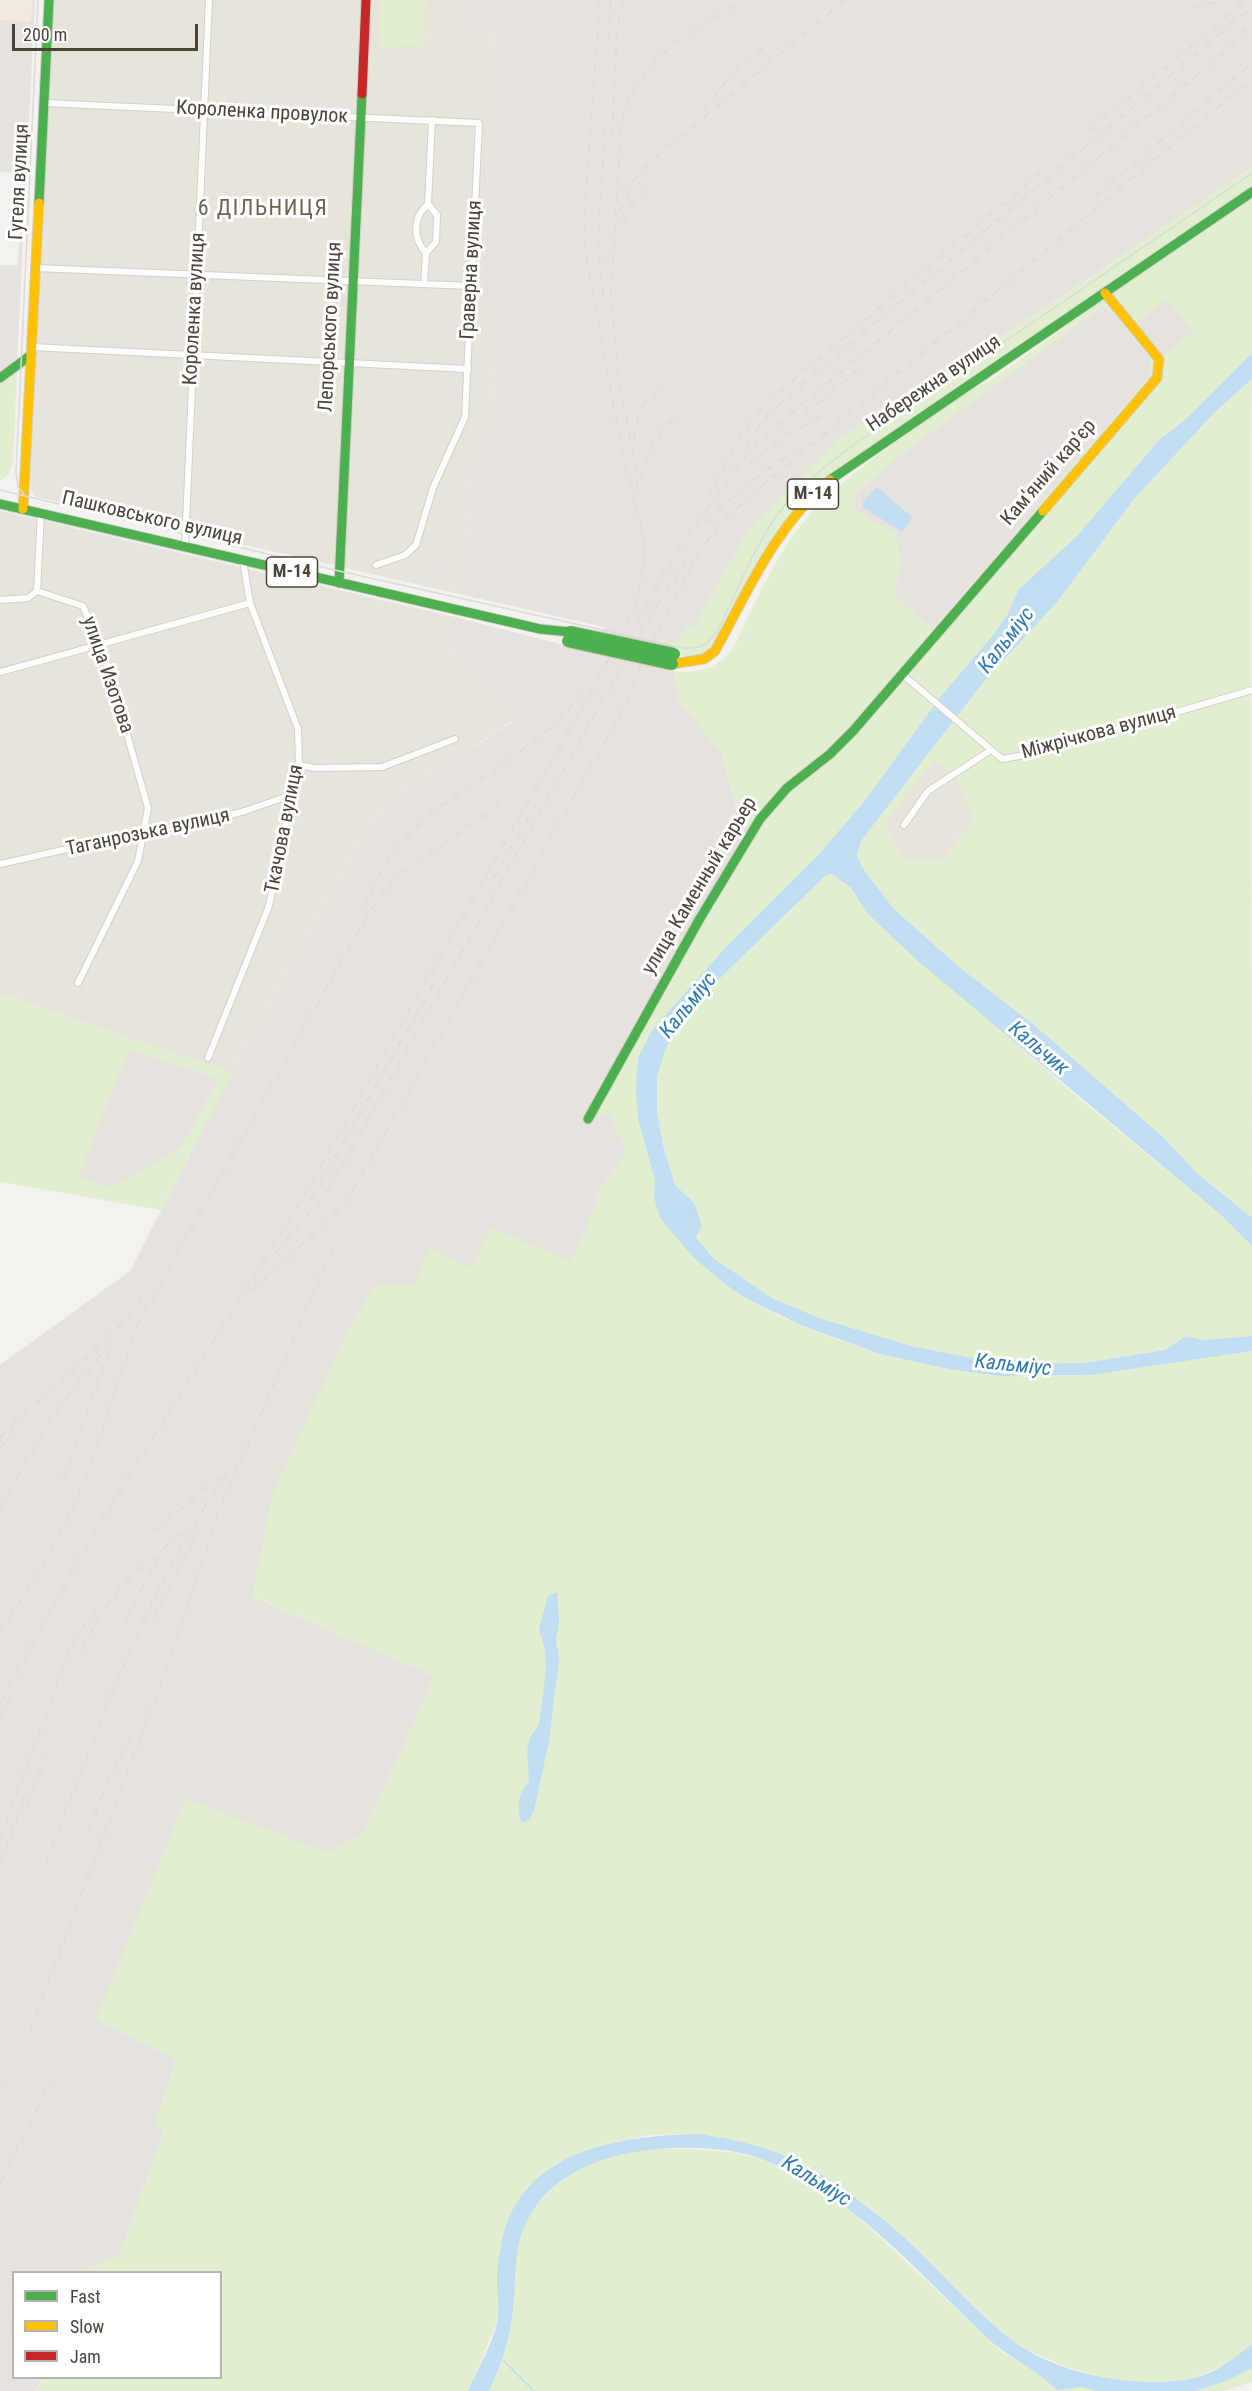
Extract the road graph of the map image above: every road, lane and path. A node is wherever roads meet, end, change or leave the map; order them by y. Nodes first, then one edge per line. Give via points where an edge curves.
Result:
1 (49, 0) edge
2 (209, 0) edge
3 (366, 0) edge
4 (44, 103) junction
5 (204, 111) junction
6 (361, 118) junction
7 (432, 120) junction
8 (479, 123) joint
9 (1252, 192) edge
10 (428, 204) junction
11 (426, 253) junction
12 (36, 268) junction
13 (197, 274) junction
14 (353, 280) junction
15 (424, 284) junction
16 (471, 286) junction
17 (1105, 293) junction
18 (31, 351) junction
19 (193, 355) junction
20 (349, 363) junction
21 (468, 369) junction
22 (0, 378) edge
23 (0, 504) edge
24 (23, 509) junction
25 (41, 513) junction
26 (185, 547) junction
27 (243, 561) junction
28 (376, 566) dead end
29 (339, 583) junction
30 (37, 591) junction
31 (0, 600) edge
32 (250, 603) junction
33 (99, 646) junction
34 (673, 659) joint
35 (0, 672) edge
36 (902, 674) junction
37 (1252, 690) edge
38 (454, 739) dead end
39 (991, 750) junction
40 (299, 765) junction
41 (294, 794) junction
42 (904, 825) dead end
43 (143, 832) junction
44 (0, 864) edge
45 (78, 983) dead end
46 (208, 1058) dead end
47 (588, 1119) dead end

1 - 4 main road, Гугеля вулиця
2 - 5 street, Короленка вулиця
3 - 6 main road, Лепорського вулиця
4 - 5 street, Короленка провулок
4 - 12 main road, Гугеля вулиця
5 - 6 street, Короленка провулок
5 - 13 street, Короленка вулиця
6 - 7 street, Короленка провулок
6 - 14 main road, Лепорського вулиця
7 - 8 street, Короленка провулок
7 - 10 street
8 - 16 street, Граверна вулиця
9 - 17 main road, Набережна вулиця / М-14
10 - 11 street via 417,217 417,241
10 - 11 street via 437,215 437,229 436,242
11 - 15 street
12 - 13 street
12 - 18 main road, Гугеля вулиця
13 - 14 street
13 - 19 street, Короленка вулиця
14 - 15 street
14 - 20 main road, Лепорського вулиця
15 - 16 street
16 - 21 street, Граверна вулиця
17 - 34 main road, Набережна вулиця / М-14 via 866,453 818,490 773,543 721,644 709,656 694,661
17 - 36 main road, Кам'яний кар'єр via 1159,359 1159,374
18 - 19 street
18 - 22 main road
18 - 24 main road, Гугеля вулиця
19 - 20 street
19 - 26 street, Короленка вулиця
20 - 21 street
20 - 29 main road, Лепорського вулиця
21 - 28 street, Граверна вулиця via 465,417 434,488 416,545 405,555
23 - 24 main road, Пашковського вулиця / М-14
24 - 25 main road, Пашковського вулиця / М-14
25 - 26 main road, Пашковського вулиця / М-14
25 - 30 street
26 - 27 main road, Пашковського вулиця / М-14
27 - 29 main road, Пашковського вулиця / М-14
27 - 32 street, Ткачова вулиця
29 - 34 main road, Пашковського вулиця / М-14, bridge
30 - 31 street via 28,598
30 - 33 street, улица Изотова via 82,604
32 - 33 street
32 - 40 street, Ткачова вулиця via 293,713
33 - 35 street
33 - 43 street, улица Изотова via 147,801
36 - 39 street
36 - 47 main road, улица Каменный карьер via 830,754 787,788 760,819
37 - 39 street, Міжрічкова вулиця via 1036,753 1002,759
38 - 40 street via 382,767
39 - 42 street via 927,791
40 - 41 street, Ткачова вулиця
41 - 43 street, Таганрозька вулиця via 214,819
41 - 46 street, Ткачова вулиця via 269,906
43 - 44 street, Таганрозька вулиця
43 - 45 street, улица Изотова via 138,861

